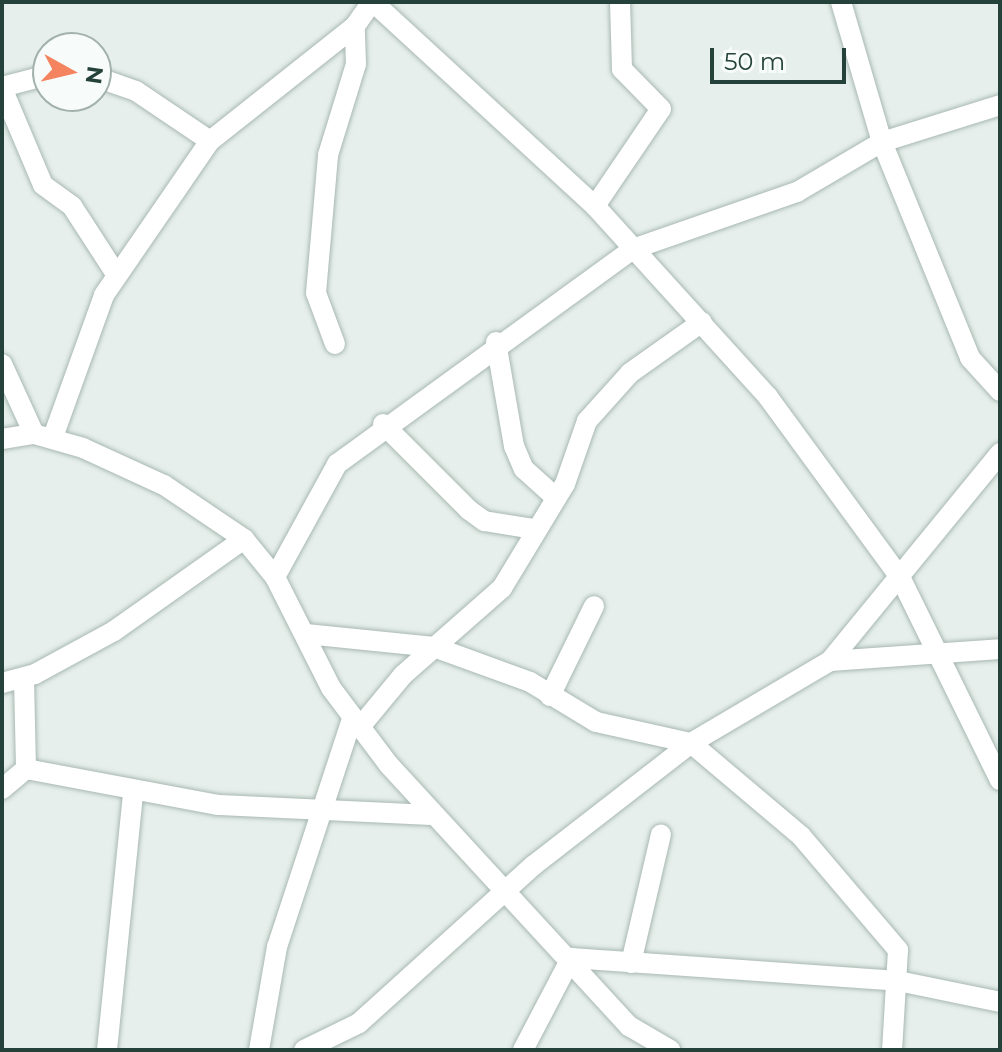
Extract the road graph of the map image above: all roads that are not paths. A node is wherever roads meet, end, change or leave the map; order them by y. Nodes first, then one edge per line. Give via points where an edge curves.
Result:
1 (373, 2) edge
2 (620, 2) edge
3 (841, 2) edge
4 (355, 26) junction
5 (32, 80) edge
6 (112, 83) edge
7 (2, 88) edge
8 (1000, 105) edge
9 (210, 141) junction
10 (882, 142) junction
11 (595, 206) junction
12 (633, 249) junction
13 (116, 274) junction
14 (702, 322) junction
15 (496, 342) junction
16 (335, 344) dead end
17 (2, 364) edge
18 (1000, 391) edge
19 (383, 424) junction
20 (3, 436) edge
21 (44, 436) junction
22 (1000, 453) edge
23 (554, 496) junction
24 (534, 529) junction
25 (244, 539) junction
26 (275, 577) junction
27 (901, 579) junction
28 (594, 606) dead end
29 (306, 634) junction
30 (434, 647) junction
31 (1000, 649) edge
32 (944, 657) junction
33 (830, 661) junction
34 (8, 677) edge
35 (550, 696) junction
36 (356, 723) junction
37 (691, 743) junction
38 (26, 769) junction
39 (1000, 780) edge
40 (2, 789) edge
41 (133, 793) junction
42 (317, 809) junction
43 (432, 815) junction
44 (661, 834) dead end
45 (504, 892) junction
46 (571, 958) junction
47 (631, 963) junction
48 (898, 981) junction
49 (1000, 1002) edge
50 (107, 1050) edge
51 (259, 1050) edge
52 (304, 1050) edge
53 (523, 1050) edge
54 (670, 1050) edge
55 (892, 1050) edge

1 - 4 street
1 - 11 street
2 - 11 street via 622,69 661,109
3 - 10 street
4 - 9 street
4 - 16 street via 356,64 328,155 317,281 320,319
5 - 7 street
6 - 9 street via 136,91
7 - 13 street via 43,185 72,206
8 - 10 street
9 - 13 street
10 - 12 street via 797,192
10 - 18 street via 976,373
11 - 12 street
12 - 14 street
12 - 15 street
13 - 21 street
14 - 23 street via 630,373 587,421 565,484
14 - 27 street via 768,397
15 - 19 street
15 - 23 street via 514,446 524,469
17 - 21 street
19 - 24 street via 476,515
19 - 26 street via 337,464
20 - 21 street
21 - 25 street via 164,485
22 - 27 street
23 - 24 street
24 - 30 street via 486,610
25 - 26 street
25 - 34 street via 138,616
26 - 29 street
27 - 32 street
27 - 33 street
28 - 35 street
29 - 30 street
29 - 36 street
30 - 35 street
30 - 36 street
31 - 32 street
32 - 33 street
32 - 39 street
33 - 37 street
34 - 38 street
35 - 37 street via 596,722
36 - 42 street
36 - 43 street
37 - 45 street
37 - 48 street via 801,836 898,950
38 - 40 street
38 - 41 street
41 - 42 street
41 - 50 street
42 - 43 street
42 - 51 street via 277,947
43 - 45 street
44 - 47 street
45 - 46 street
45 - 52 street via 359,1023
46 - 47 street
46 - 53 street
46 - 54 street via 629,1026
47 - 48 street
48 - 49 street
48 - 55 street

